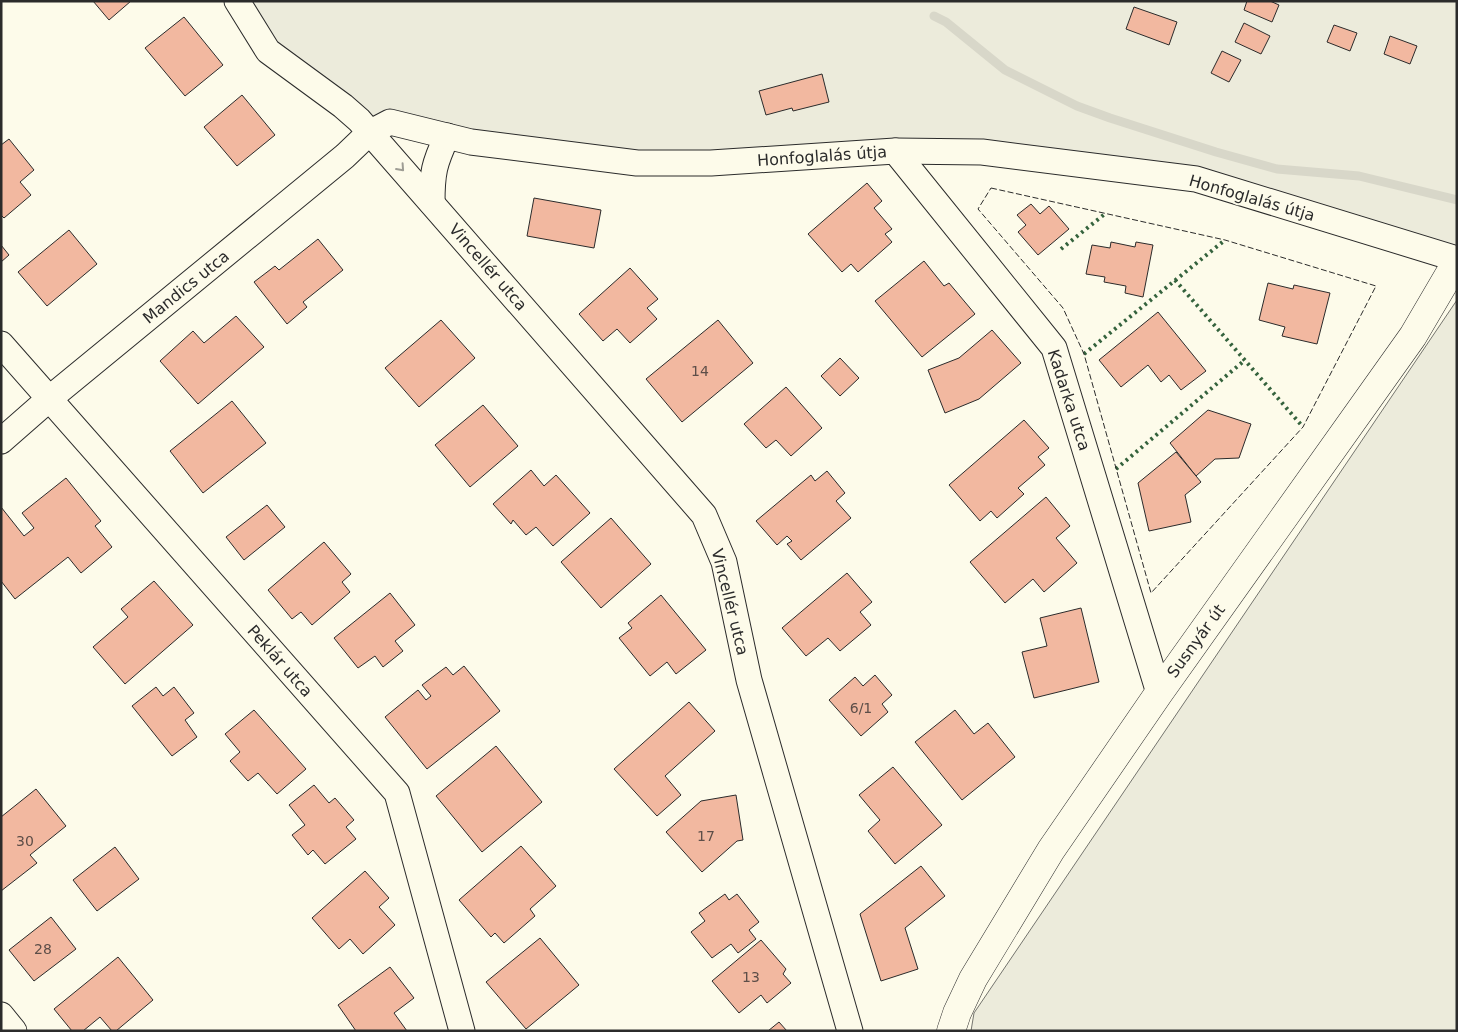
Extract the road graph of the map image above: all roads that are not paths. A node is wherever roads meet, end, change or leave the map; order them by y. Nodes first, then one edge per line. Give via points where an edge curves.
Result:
1 (237, 1) edge
2 (370, 133) junction
3 (447, 136) junction
4 (895, 151) junction
5 (432, 203) junction
6 (1457, 260) edge
7 (1, 344) edge
8 (49, 400) junction
9 (1, 441) edge
10 (1159, 694) junction
11 (1, 1015) edge
12 (14, 1031) edge
13 (462, 1031) edge
14 (850, 1031) edge
15 (952, 1031) edge

1 - 2 street via 268,51 343,106
2 - 3 street, Honfoglalás útja via 390,122
2 -> 5 street, Vincellér utca
2 - 8 street, Mandics utca
3 - 4 street, Honfoglalás útja via 471,142 637,163 711,163
3 - 5 street via 436,160
4 - 6 street, Honfoglalás útja via 982,152 1196,179
4 - 10 street, Kadarka utca via 1054,348
5 - 14 street, Vincellér utca via 704,515 724,562 749,680
6 - 10 street, Susnyár út via 1413,336
7 - 8 street, Peklár utca
8 - 9 street, Mandics utca
8 - 13 street, Peklár utca via 397,793
10 - 15 street, Susnyár út via 1050,850 973,979
11 - 12 street

